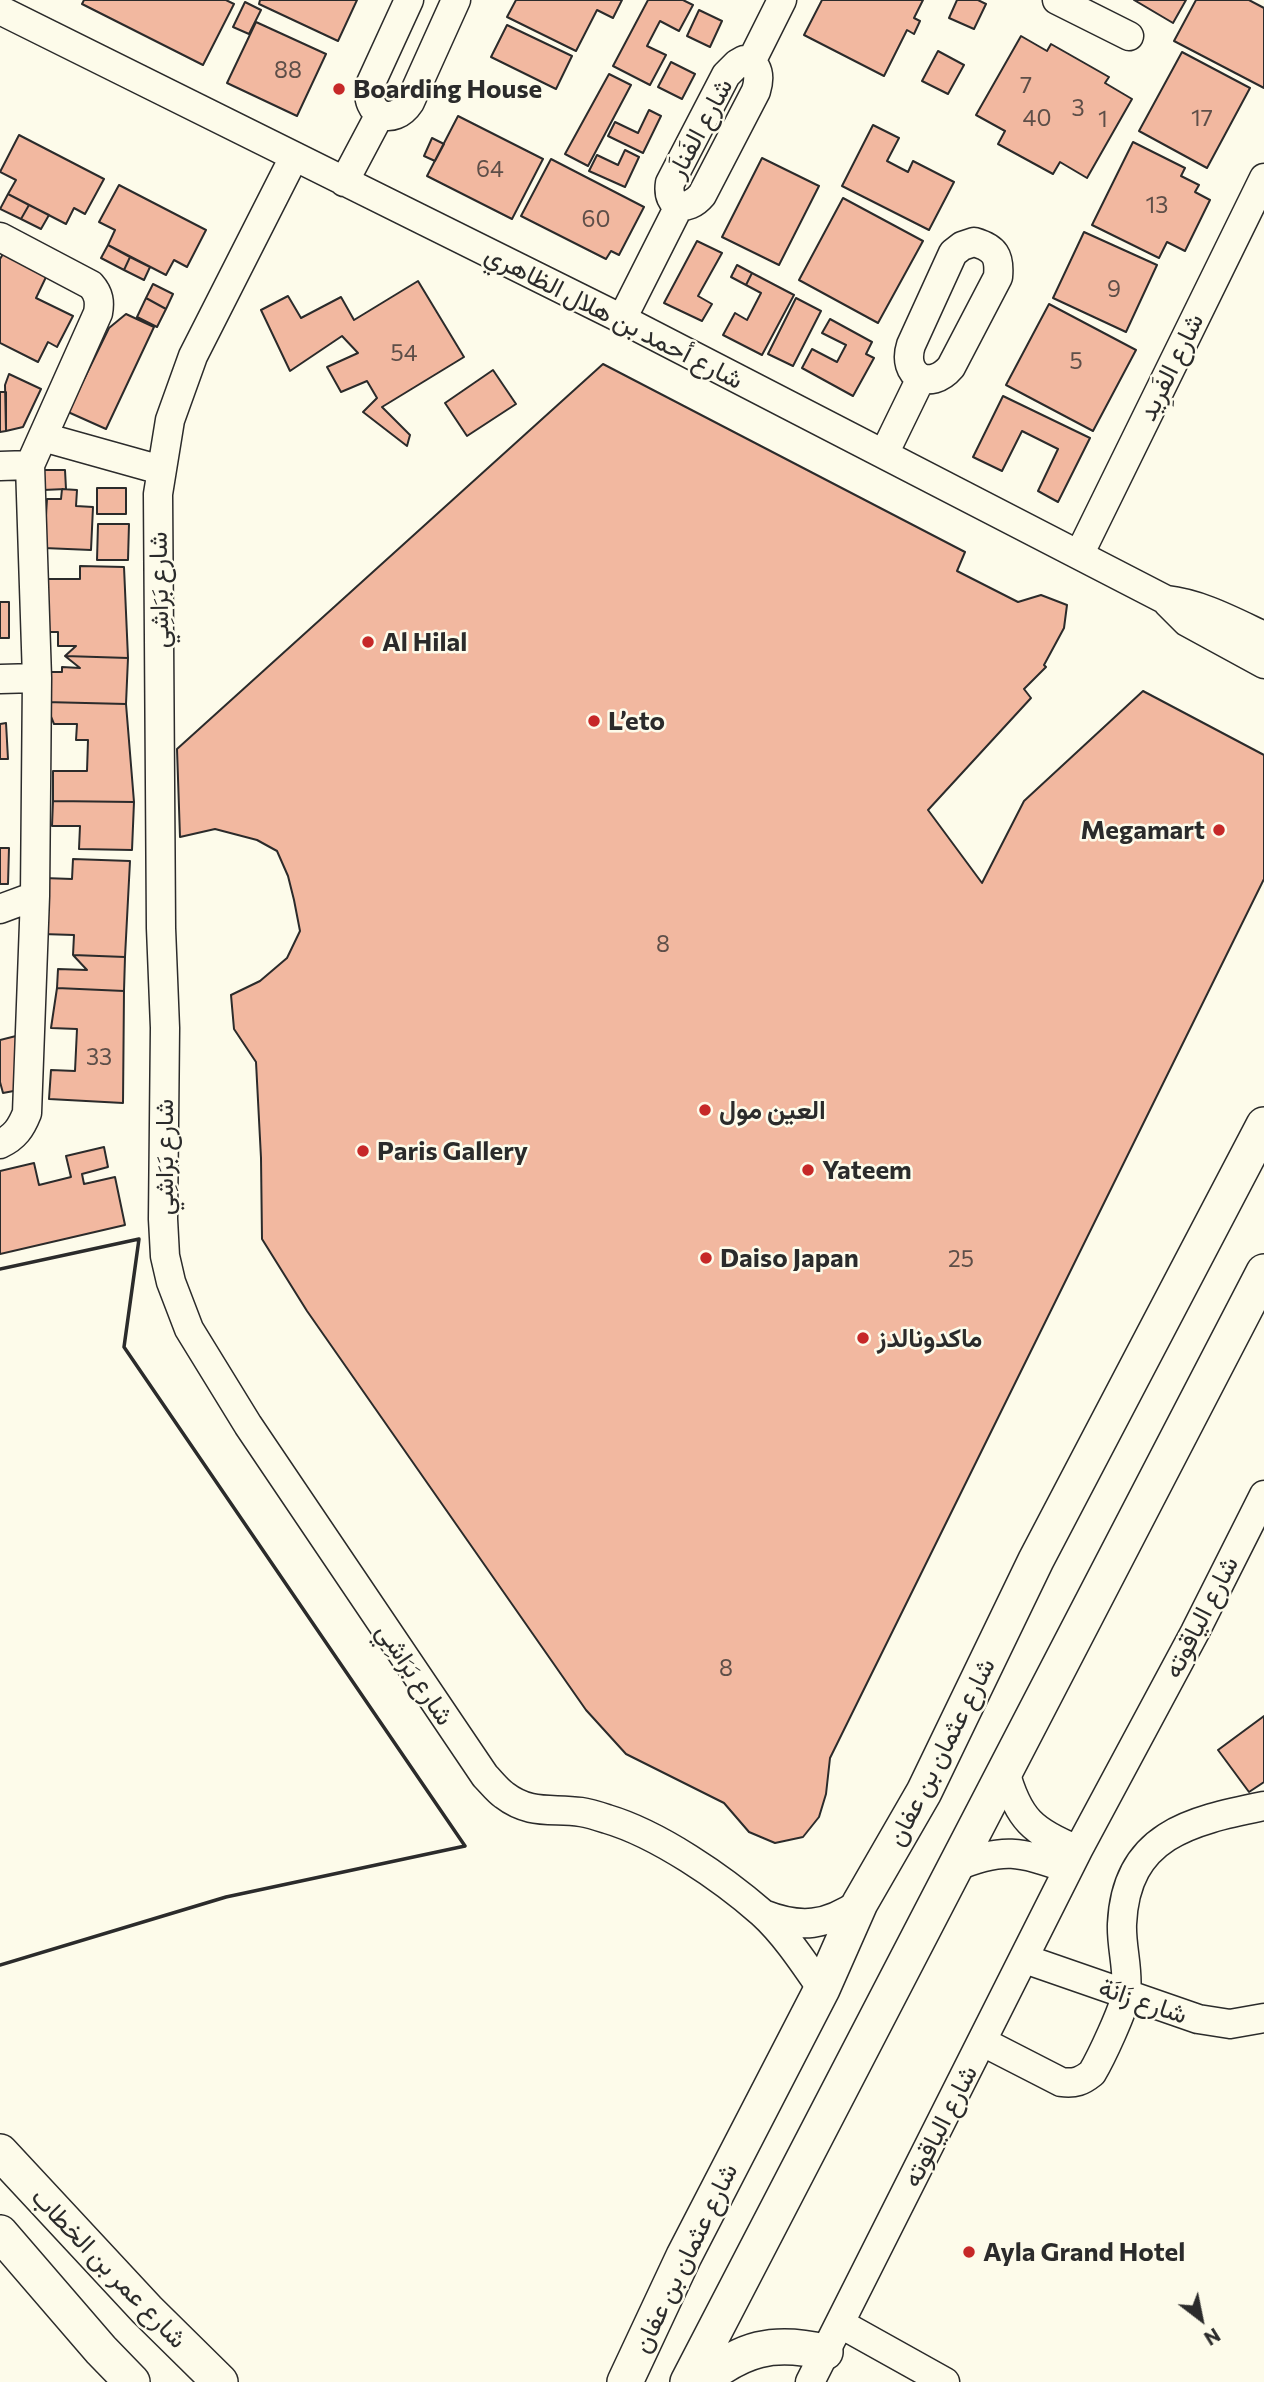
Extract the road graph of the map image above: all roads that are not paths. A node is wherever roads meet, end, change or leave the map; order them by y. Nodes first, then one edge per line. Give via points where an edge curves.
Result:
1 (409, 0) edge
2 (456, 0) edge
3 (782, 0) edge
4 (1057, 0) edge
5 (0, 10) edge
6 (1129, 36) dead end
7 (380, 114) junction
8 (294, 157) junction
9 (1264, 178) edge
10 (344, 182) junction
11 (0, 237) edge
12 (622, 319) junction
13 (921, 379) dead end
14 (43, 438) junction
15 (884, 454) junction
16 (30, 465) junction
17 (0, 466) edge
18 (161, 470) junction
19 (1079, 555) junction
20 (1166, 600) junction
21 (1264, 636) edge
22 (1264, 664) edge
23 (37, 678) junction
24 (0, 679) edge
25 (35, 896) junction
26 (0, 909) edge
27 (0, 922) edge
28 (34, 934) junction
29 (1264, 1125) edge
30 (0, 1144) edge
31 (1264, 1272) edge
32 (1264, 1496) edge
33 (1005, 1770) junction
34 (1264, 1806) edge
35 (1073, 1859) junction
36 (955, 1867) junction
37 (860, 1903) junction
38 (763, 1914) junction
39 (1025, 1959) junction
40 (822, 1989) junction
41 (1126, 1996) junction
42 (1264, 2018) edge
43 (983, 2042) junction
44 (0, 2152) edge
45 (0, 2234) edge
46 (825, 2353) edge
47 (132, 2382) edge
48 (220, 2382) edge
49 (625, 2382) edge
50 (688, 2382) edge
51 (701, 2382) edge
52 (945, 2382) edge

1 - 7 street via 370,85 371,107
2 - 7 street via 405,110 388,117
3 - 12 street, شارع الفَناَر via 751,62 759,75 757,91 702,195 695,203 679,206
4 - 6 street
5 - 8 street, شارع أحمد بن هلال الظاهري
7 - 10 street
8 - 10 street, شارع أحمد بن هلال الظاهري
8 - 18 street, شارع بَرَاشِي via 193,356 170,420
9 - 19 street, شارع الفَرِيد
10 - 12 street, شارع أحمد بن هلال الظاهري
11 - 14 street via 91,285 98,296 99,313
12 - 15 street, شارع أحمد بن هلال الظاهري
13 - 15 street
14 - 16 street
14 - 18 street
15 - 19 street, شارع أحمد بن هلال الظاهري
16 - 17 street
16 - 23 street
18 - 38 street, شارع بَرَاشِي via 163,1219 165,1256 179,1306 248,1425 485,1776 504,1795 527,1807 581,1812 630,1827 687,1857
19 - 20 street, شارع أحمد بن هلال الظاهري
20 - 21 street, شارع أحمد بن هلال الظاهري via 1209,611
20 - 22 street, شارع أحمد بن هلال الظاهري via 1187,622
23 - 24 street
23 - 25 street
25 - 26 street
25 - 28 street
27 - 28 street
28 - 30 street via 27,1113 12,1138
29 - 37 main road, شارع عثمان بن عفان via 1037,1560 924,1792
31 - 33 main road
32 - 35 street, شارع الياقوته
33 - 35 street via 1023,1815
33 - 36 main road
34 - 41 street via 1196,1822 1175,1832 1134,1869 1124,1896
35 - 36 street via 1003,1852
35 - 39 street, شارع الياقوته
36 - 50 main road
37 - 38 street, شارع بَرَاشِي via 823,1922 782,1922
37 - 40 main road, شارع عثمان بن عفان
38 - 40 street, شارع بَرَاشِي
39 - 41 street, شارع زَانَة
39 - 43 street, شارع الياقوته
40 - 49 main road, شارع عثمان بن عفان via 684,2256
41 - 42 street, شارع زَانَة via 1214,2023
41 - 43 street via 1093,2073 1082,2081 1061,2082
43 - 46 street, شارع الياقوته
44 - 48 main road, شارع عمر بن الخطاب
45 - 47 main road, شارع عمر بن الخطاب
46 - 51 main road via 801,2346 754,2350 727,2362
46 - 52 street

